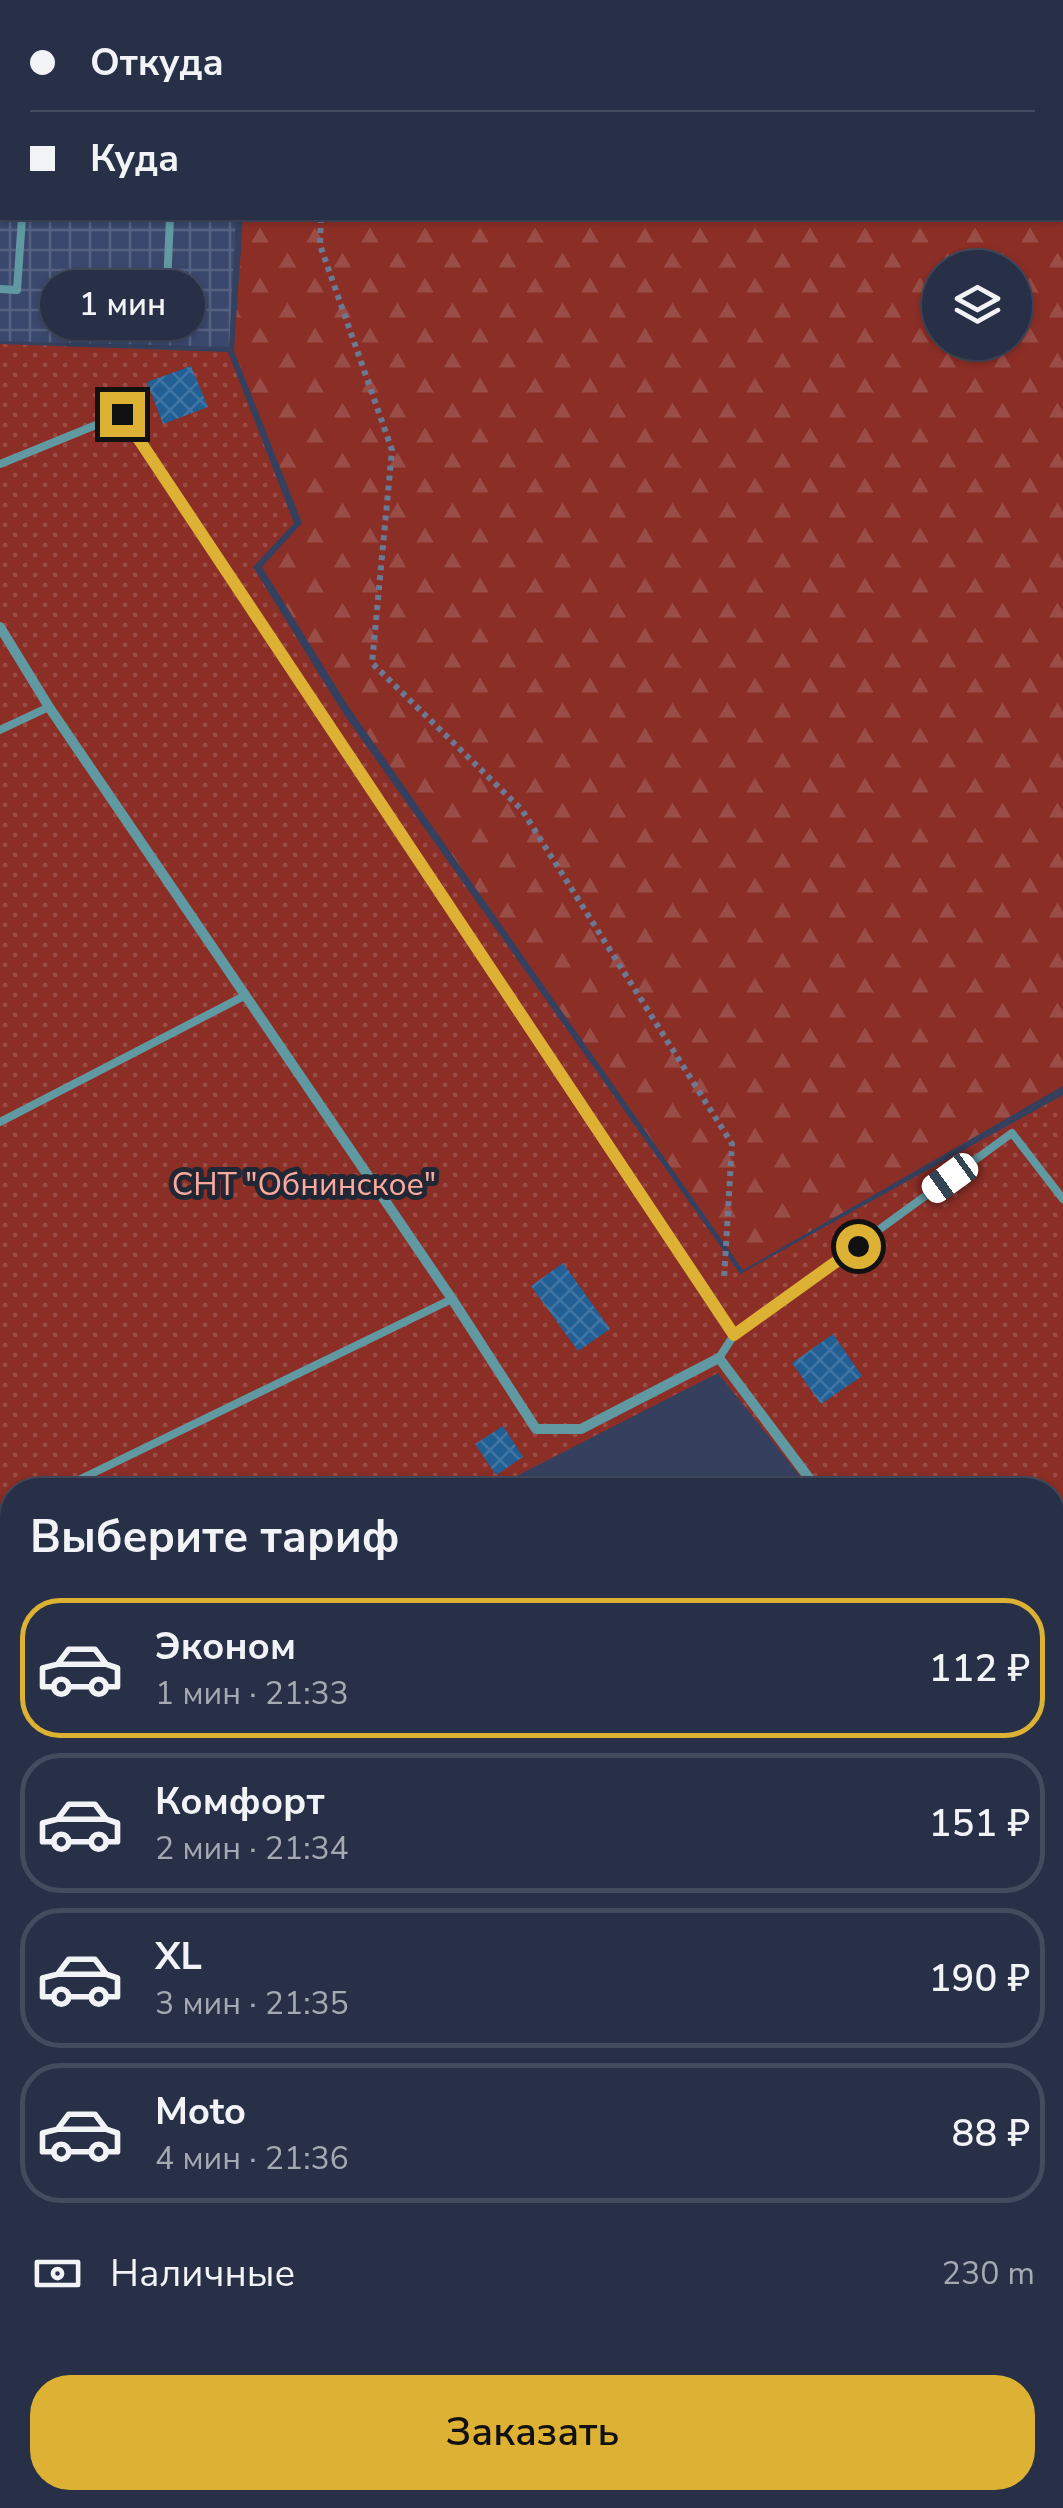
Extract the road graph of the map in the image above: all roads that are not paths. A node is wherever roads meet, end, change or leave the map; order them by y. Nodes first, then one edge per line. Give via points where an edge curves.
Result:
1 (22, 220) edge
2 (170, 220) edge
3 (0, 289) edge
4 (165, 330) dead end
5 (0, 464) edge
6 (0, 627) edge
7 (49, 706) junction
8 (0, 730) edge
9 (246, 995) junction
10 (0, 1122) edge
11 (1063, 1199) edge
12 (452, 1300) junction
13 (734, 1335) junction
14 (719, 1358) junction
15 (83, 1478) edge
16 (809, 1478) edge

1 - 3 lane via 18,290
2 - 4 lane
5 - 13 lane via 122,414
6 - 7 street
7 - 8 lane
7 - 9 street
9 - 10 lane
9 - 12 street
11 - 13 lane via 1012,1133
12 - 14 street via 536,1430 581,1429
12 - 15 lane
13 - 14 lane
14 - 16 street

